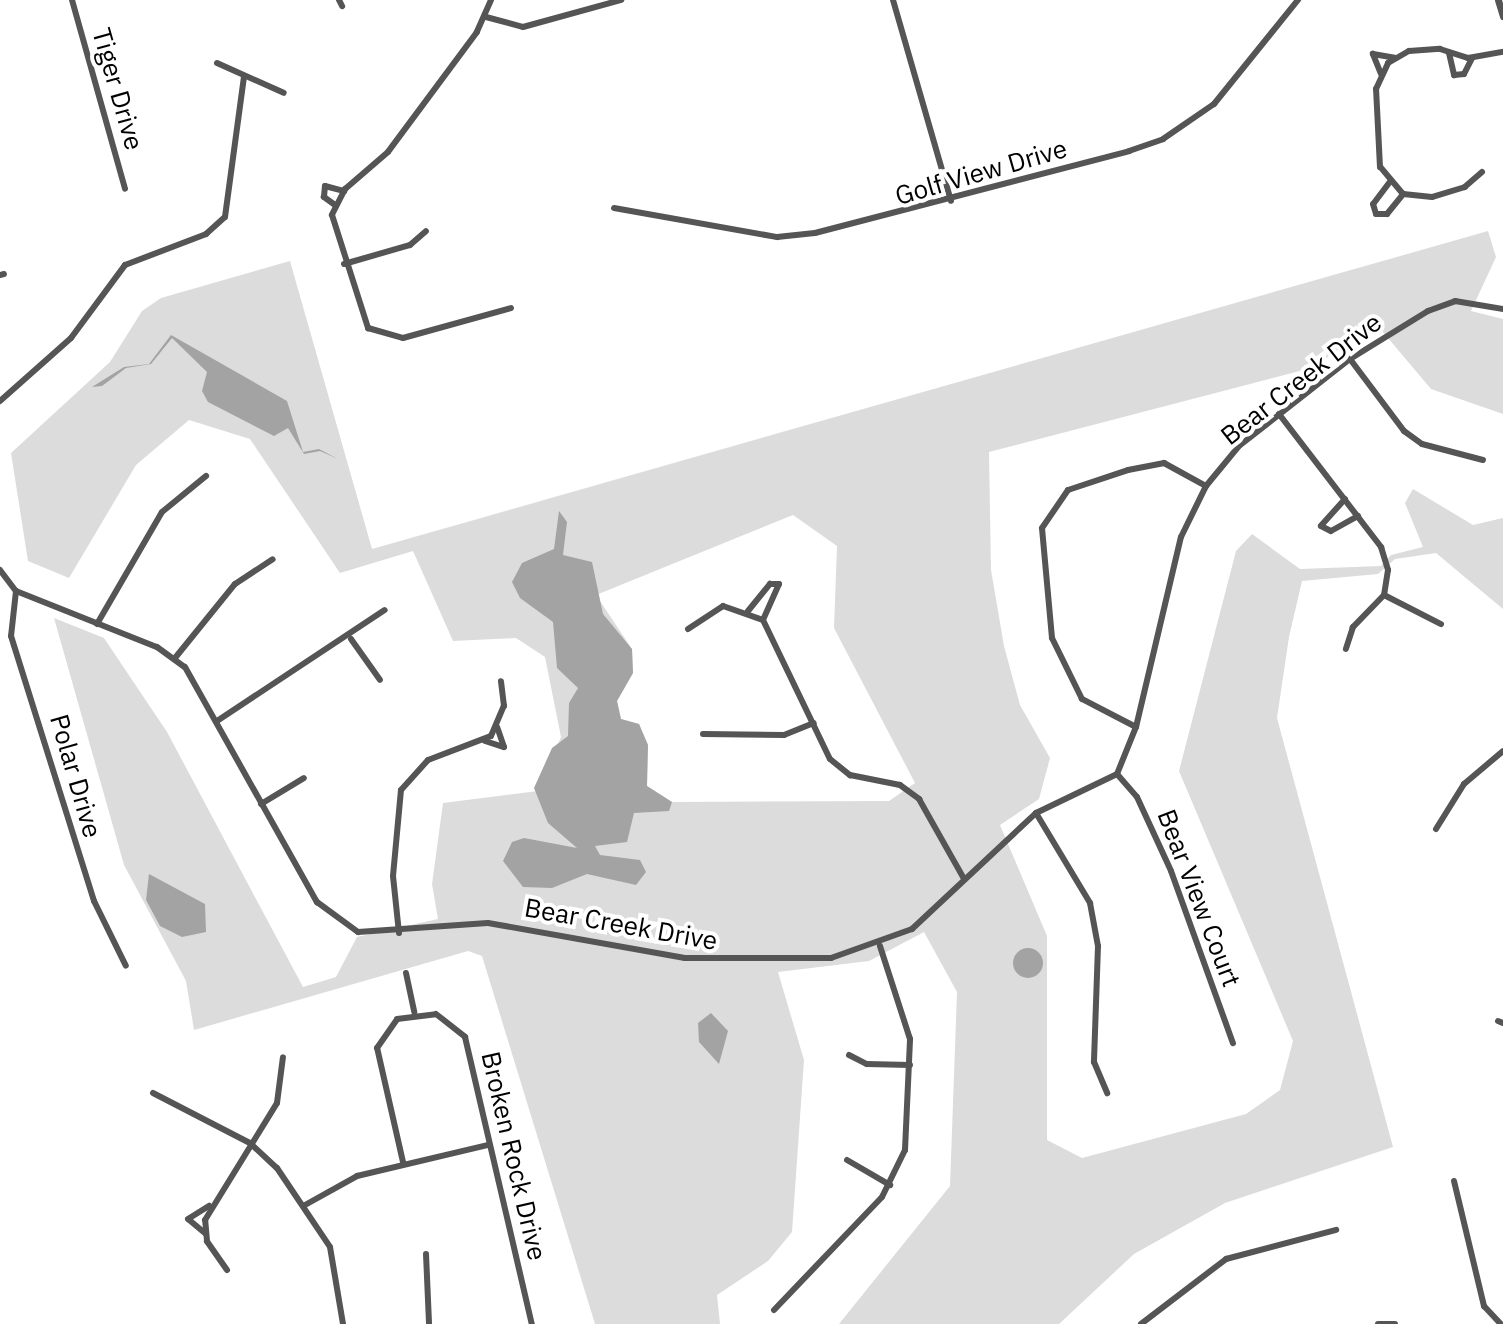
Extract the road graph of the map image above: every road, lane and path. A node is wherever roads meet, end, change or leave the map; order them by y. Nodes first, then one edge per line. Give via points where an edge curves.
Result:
1 (72, 0) edge
2 (491, 0) edge
3 (621, 0) edge
4 (893, 0) edge
5 (1298, 0) edge
6 (1498, 0) edge
7 (1503, 16) edge
8 (486, 17) junction
9 (1503, 52) edge
10 (1449, 53) junction
11 (1395, 58) junction
12 (1472, 58) junction
13 (217, 63) dead end
14 (1381, 74) junction
15 (244, 76) junction
16 (284, 93) dead end
17 (1482, 172) dead end
18 (1389, 183) junction
19 (125, 189) dead end
20 (344, 191) junction
21 (1403, 194) junction
22 (951, 201) junction
23 (335, 205) junction
24 (614, 208) dead end
25 (426, 231) dead end
26 (344, 264) junction
27 (511, 308) dead end
28 (1503, 309) edge
29 (1350, 359) junction
30 (0, 401) edge
31 (1279, 414) junction
32 (1483, 460) dead end
33 (206, 476) dead end
34 (1206, 486) junction
35 (1345, 499) junction
36 (1358, 516) junction
37 (273, 559) dead end
38 (0, 570) edge
39 (16, 591) junction
40 (1384, 595) junction
41 (385, 610) dead end
42 (748, 611) junction
43 (763, 620) junction
44 (97, 624) junction
45 (1441, 624) dead end
46 (688, 629) dead end
47 (351, 639) junction
48 (1346, 649) dead end
49 (175, 658) junction
50 (380, 680) dead end
51 (501, 681) dead end
52 (217, 721) junction
53 (814, 723) junction
54 (497, 727) junction
55 (1136, 727) junction
56 (703, 734) dead end
57 (485, 741) junction
58 (1503, 751) edge
59 (1117, 774) junction
60 (304, 778) dead end
61 (261, 804) junction
62 (1036, 813) junction
63 (1436, 829) dead end
64 (964, 879) junction
65 (399, 933) junction
66 (880, 946) junction
67 (126, 966) dead end
68 (406, 973) dead end
69 (414, 1012) junction
70 (1233, 1043) dead end
71 (849, 1055) dead end
72 (283, 1057) dead end
73 (910, 1065) junction
74 (153, 1093) dead end
75 (1107, 1093) dead end
76 (250, 1143) junction
77 (488, 1145) junction
78 (847, 1160) dead end
79 (403, 1162) junction
80 (1454, 1181) dead end
81 (890, 1185) junction
82 (305, 1205) junction
83 (209, 1206) junction
84 (1336, 1230) dead end
85 (206, 1234) junction
86 (426, 1254) dead end
87 (227, 1270) dead end
88 (774, 1310) dead end
89 (1497, 1323) edge
90 (343, 1324) edge
91 (429, 1324) edge
92 (532, 1324) edge
93 (1141, 1324) edge
94 (1378, 1324) edge
95 (1395, 1324) edge

1 - 19 street, Tiger Drive
2 - 8 street
3 - 8 street via 523,27
4 - 22 street
5 - 22 street, Golf View Drive via 1214,104 1163,139
6 - 7 street
8 - 20 street via 388,152
9 - 12 street
10 - 11 street via 1425,48
10 - 12 street
10 - 12 street via 1454,75 1464,74
11 - 14 street
11 - 14 street via 1373,54
13 - 15 street
14 - 18 street via 1376,151
15 - 16 street
15 - 30 street via 225,217 206,234 125,265 71,338
17 - 21 street via 1465,187 1432,197
18 - 21 street
18 - 21 street via 1373,204 1376,214 1387,214
20 - 23 street
20 - 23 street via 325,186 324,197
22 - 24 street, Golf View Drive via 861,226 777,237
23 - 26 street
25 - 26 street via 410,245
26 - 27 street via 359,314 387,335 403,338
28 - 29 street, Bear Creek Drive via 1468,301 1441,305
29 - 31 street, Bear Creek Drive
29 - 32 street via 1404,431 1422,444
31 - 34 street, Bear Creek Drive
31 - 35 street
33 - 44 street via 162,512
34 - 55 street, Bear Creek Drive via 1181,537
34 - 55 street via 1164,463 1105,476 1056,500 1042,528 1052,638 1082,699
35 - 36 street
35 - 36 street via 1321,526 1331,531
36 - 40 street via 1381,547 1388,570
37 - 49 street via 235,584
38 - 39 street
39 - 44 street
39 - 67 street, Polar Drive via 11,636 89,888
40 - 45 street
40 - 48 street via 1353,627
41 - 47 street
42 - 43 street
42 - 43 street via 770,584 779,584
42 - 46 street via 714,608
43 - 53 street
44 - 49 street
47 - 50 street
47 - 52 street
49 - 52 street, Bear Creek Drive
51 - 54 street
52 - 61 street, Bear Creek Drive
53 - 56 street via 784,735
53 - 64 street via 843,770 900,785 919,799
54 - 57 street
54 - 57 street via 504,747
55 - 59 street, Bear Creek Drive
57 - 65 street via 428,760 401,790 393,876
58 - 63 street via 1464,784
59 - 62 street, Bear Creek Drive
59 - 70 street, Bear View Court via 1137,797 1171,871
60 - 61 street
61 - 65 street, Bear Creek Drive via 335,920 358,932
62 - 64 street, Bear Creek Drive
62 - 75 street via 1090,903 1098,946 1094,1062
64 - 66 street, Bear Creek Drive via 912,929
65 - 66 street, Bear Creek Drive via 527,926 723,962 831,958
66 - 73 street via 908,1020
68 - 69 street
69 - 77 street, Broken Rock Drive via 436,1014 465,1037 489,1119
69 - 79 street via 385,1031 375,1057
71 - 73 street via 867,1064
72 - 76 street via 277,1103
73 - 81 street via 910,1130
74 - 76 street
76 - 82 street
76 - 83 street
77 - 79 street
77 - 92 street, Broken Rock Drive
78 - 81 street
79 - 82 street via 342,1181
80 - 89 street via 1480,1291
81 - 88 street
82 - 90 street via 335,1264
83 - 85 street
83 - 85 street via 188,1219
84 - 93 street via 1226,1259
85 - 87 street
86 - 91 street
94 - 95 street

